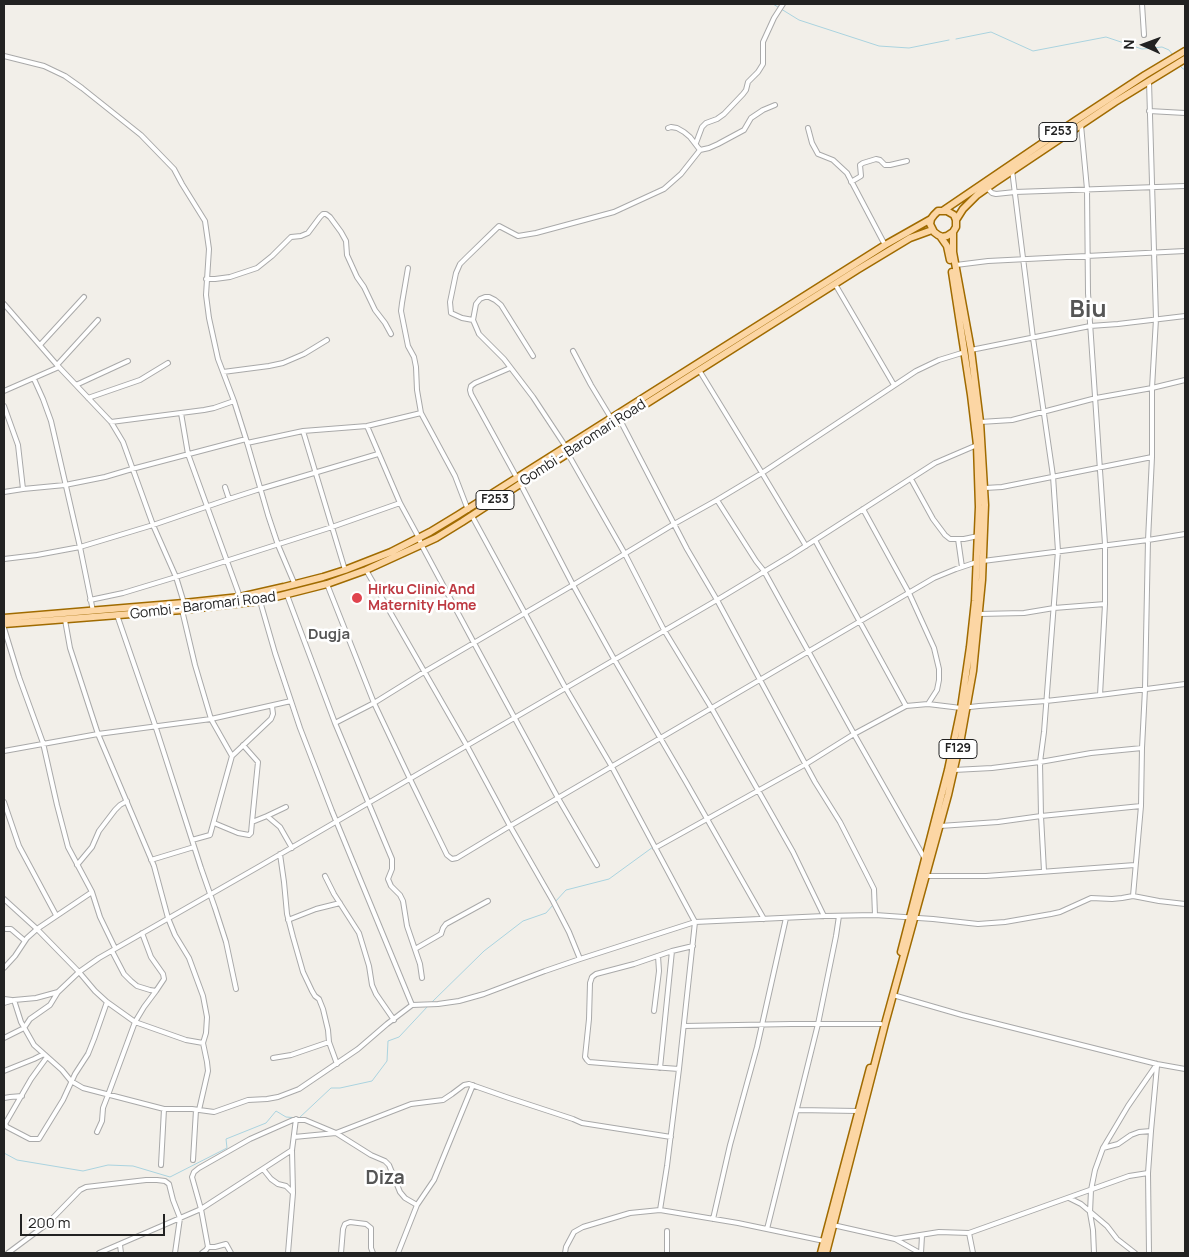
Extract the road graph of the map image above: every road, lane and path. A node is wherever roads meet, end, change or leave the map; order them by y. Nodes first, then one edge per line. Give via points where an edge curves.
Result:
1 (783, 4) edge
2 (1142, 4) edge
3 (1144, 35) dead end
4 (1184, 54) edge
5 (4, 56) edge
6 (1175, 61) junction
7 (1149, 80) junction
8 (775, 105) dead end
9 (1149, 110) junction
10 (1185, 113) edge
11 (1081, 125) junction
12 (668, 128) dead end
13 (808, 128) dead end
14 (696, 143) junction
15 (700, 150) junction
16 (907, 161) dead end
17 (1012, 170) junction
18 (852, 182) junction
19 (1152, 186) junction
20 (1185, 186) edge
21 (987, 188) junction
22 (1087, 189) junction
23 (1015, 192) junction
24 (944, 210) junction
25 (931, 219) junction
26 (956, 220) junction
27 (932, 230) junction
28 (953, 232) junction
29 (940, 236) junction
30 (885, 245) junction
31 (1185, 251) edge
32 (1154, 252) junction
33 (1087, 256) junction
34 (1023, 259) junction
35 (955, 265) junction
36 (408, 268) dead end
37 (206, 279) junction
38 (835, 284) junction
39 (84, 297) dead end
40 (4, 304) edge
41 (1185, 316) edge
42 (1156, 319) junction
43 (98, 320) dead end
44 (473, 320) junction
45 (1090, 326) junction
46 (391, 334) dead end
47 (1032, 338) junction
48 (328, 340) dead end
49 (40, 346) junction
50 (573, 351) dead end
51 (968, 351) junction
52 (533, 356) dead end
53 (713, 358) junction
54 (128, 361) dead end
55 (168, 363) dead end
56 (58, 366) junction
57 (510, 368) junction
58 (700, 370) junction
59 (223, 372) junction
60 (34, 379) junction
61 (1185, 382) edge
62 (76, 385) junction
63 (894, 385) junction
64 (1152, 388) junction
65 (4, 391) edge
66 (88, 398) junction
67 (1096, 398) junction
68 (234, 401) junction
69 (4, 406) edge
70 (1044, 412) junction
71 (181, 413) junction
72 (421, 413) junction
73 (611, 418) junction
74 (620, 420) junction
75 (111, 422) junction
76 (980, 422) junction
77 (366, 426) junction
78 (303, 431) junction
79 (247, 441) junction
80 (979, 445) junction
81 (567, 450) junction
82 (188, 454) junction
83 (378, 454) junction
84 (1152, 457) junction
85 (132, 468) junction
86 (1100, 468) junction
87 (315, 473) junction
88 (762, 473) junction
89 (1053, 476) junction
90 (911, 479) junction
91 (519, 480) junction
92 (65, 485) junction
93 (225, 487) dead end
94 (984, 488) junction
95 (23, 489) junction
96 (260, 489) junction
97 (4, 492) edge
98 (229, 499) junction
99 (717, 500) junction
100 (400, 503) junction
101 (208, 507) junction
102 (468, 509) junction
103 (864, 509) junction
104 (472, 516) junction
105 (674, 524) junction
106 (153, 525) junction
107 (332, 527) junction
108 (1185, 534) edge
109 (978, 536) junction
110 (958, 539) junction
111 (815, 540) junction
112 (1148, 540) junction
113 (420, 541) junction
114 (1106, 544) junction
115 (278, 545) junction
116 (806, 546) junction
117 (80, 547) junction
118 (1058, 551) junction
119 (625, 554) junction
120 (4, 559) edge
121 (227, 560) junction
122 (980, 562) junction
123 (962, 567) junction
124 (345, 570) junction
125 (366, 570) junction
126 (764, 571) junction
127 (176, 577) junction
128 (327, 584) junction
129 (295, 585) junction
130 (574, 585) junction
131 (909, 593) junction
132 (287, 595) junction
133 (240, 597) junction
134 (90, 600) junction
135 (717, 600) junction
136 (260, 601) junction
137 (184, 603) junction
138 (1104, 604) junction
139 (1054, 608) junction
140 (92, 610) junction
141 (182, 610) junction
142 (525, 613) junction
143 (979, 614) junction
144 (117, 615) junction
145 (94, 617) junction
146 (4, 618) edge
147 (65, 620) junction
148 (860, 621) junction
149 (4, 624) edge
150 (4, 628) edge
151 (664, 630) junction
152 (474, 644) junction
153 (809, 652) junction
154 (614, 659) junction
155 (424, 672) junction
156 (761, 680) junction
157 (1185, 684) edge
158 (565, 687) junction
159 (1146, 689) junction
160 (1100, 696) junction
161 (291, 701) junction
162 (1046, 701) junction
163 (374, 703) junction
164 (928, 704) junction
165 (272, 706) junction
166 (906, 706) junction
167 (964, 708) junction
168 (712, 709) junction
169 (515, 718) junction
170 (211, 719) junction
171 (335, 723) junction
172 (155, 725) junction
173 (98, 734) junction
174 (854, 734) junction
175 (661, 739) junction
176 (43, 743) junction
177 (243, 746) junction
178 (466, 746) junction
179 (1142, 748) junction
180 (4, 751) edge
181 (232, 756) junction
182 (1040, 762) junction
183 (806, 764) junction
184 (612, 767) junction
185 (954, 770) junction
186 (410, 779) junction
187 (758, 791) junction
188 (558, 798) junction
189 (127, 801) junction
190 (4, 802) edge
191 (368, 803) junction
192 (1142, 806) junction
193 (286, 807) dead end
194 (267, 816) junction
195 (1040, 816) junction
196 (707, 819) junction
197 (337, 821) junction
198 (252, 822) junction
199 (214, 823) junction
200 (510, 826) junction
201 (940, 826) junction
202 (192, 840) junction
203 (194, 848) junction
204 (292, 848) junction
205 (655, 848) junction
206 (280, 854) junction
207 (151, 860) junction
208 (925, 860) junction
209 (78, 865) junction
210 (598, 865) dead end
211 (1135, 865) junction
212 (1044, 871) junction
213 (325, 876) dead end
214 (926, 876) junction
215 (92, 892) junction
216 (210, 894) junction
217 (1133, 896) junction
218 (4, 898) edge
219 (488, 901) dead end
220 (340, 904) junction
221 (1185, 904) edge
222 (56, 915) junction
223 (875, 915) junction
224 (824, 916) junction
225 (839, 916) junction
226 (168, 918) junction
227 (764, 918) junction
228 (786, 918) junction
229 (912, 918) junction
230 (288, 920) junction
231 (695, 922) junction
232 (4, 928) edge
233 (37, 929) junction
234 (142, 932) junction
235 (25, 941) junction
236 (693, 946) junction
237 (114, 949) junction
238 (414, 949) junction
239 (672, 951) junction
240 (658, 956) junction
241 (580, 959) junction
242 (4, 968) edge
243 (79, 972) junction
244 (422, 978) dead end
245 (236, 989) dead end
246 (156, 991) junction
247 (58, 992) junction
248 (893, 995) junction
249 (4, 999) edge
250 (14, 1000) junction
251 (107, 1002) junction
252 (4, 1003) edge
253 (412, 1005) junction
254 (654, 1011) dead end
255 (394, 1020) junction
256 (135, 1022) junction
257 (818, 1024) junction
258 (881, 1024) junction
259 (762, 1025) junction
260 (684, 1026) junction
261 (24, 1028) junction
262 (4, 1038) edge
263 (329, 1042) junction
264 (203, 1044) junction
265 (45, 1056) junction
266 (273, 1058) dead end
267 (337, 1064) junction
268 (1157, 1064) junction
269 (660, 1068) junction
270 (679, 1069) junction
271 (1185, 1069) edge
272 (4, 1071) edge
273 (71, 1081) junction
274 (473, 1084) junction
275 (108, 1095) junction
276 (22, 1096) junction
277 (4, 1098) edge
278 (164, 1109) junction
279 (198, 1110) junction
280 (797, 1110) junction
281 (858, 1111) junction
282 (296, 1119) junction
283 (1150, 1131) junction
284 (97, 1132) dead end
285 (336, 1133) junction
286 (294, 1136) junction
287 (671, 1137) junction
288 (1103, 1148) junction
289 (292, 1150) junction
290 (193, 1160) dead end
291 (161, 1165) dead end
292 (263, 1170) junction
293 (1148, 1173) junction
294 (1091, 1190) junction
295 (293, 1193) junction
296 (1069, 1198) junction
297 (418, 1205) junction
298 (201, 1209) junction
299 (660, 1210) junction
300 (1090, 1212) junction
301 (180, 1218) junction
302 (713, 1219) junction
303 (833, 1225) junction
304 (767, 1229) junction
305 (668, 1230) dead end
306 (969, 1233) junction
307 (922, 1236) junction
308 (895, 1239) junction
309 (826, 1241) junction
310 (120, 1245) junction
311 (208, 1247) junction
312 (8, 1253) edge
313 (99, 1253) edge
314 (121, 1253) edge
315 (175, 1253) edge
316 (202, 1253) edge
317 (231, 1253) edge
318 (288, 1253) edge
319 (341, 1253) edge
320 (372, 1253) edge
321 (398, 1253) edge
322 (565, 1253) edge
323 (667, 1253) edge
324 (821, 1253) edge
325 (826, 1253) edge
326 (920, 1253) edge
327 (973, 1253) edge
328 (1094, 1253) edge
329 (1135, 1253) edge
330 (1149, 1253) edge

1 - 14 street via 763,42 763,64 758,72 724,114 706,123
2 - 3 street
4 - 6 main road, F253
5 - 37 street via 44,66 65,76 141,135 174,169 204,221 209,249
6 - 7 main road, F253
6 - 24 main road, F253 via 1132,84
7 - 9 street
7 - 11 main road, F253
8 - 15 street via 751,118 744,130
9 - 10 street
9 - 19 street
11 - 17 main road, F253
11 - 22 street
12 - 14 street via 677,128
13 - 18 street via 818,154 833,160
14 - 15 street
15 - 44 street via 664,189 614,212 523,236 498,226 460,264 456,273 451,313
16 - 18 street via 885,165 876,159 863,163 860,165 861,176
17 - 21 main road, F253
17 - 23 street
18 - 30 street
19 - 20 street
19 - 22 street
19 - 32 street
21 - 23 street via 992,194
21 - 26 main road, F253 via 963,209
22 - 23 street
22 - 33 street
23 - 34 street
24 - 25 main road, F253
24 - 26 main road via 952,213
25 - 27 main road
25 - 30 main road, Gombi - Baromari Road / F253
26 - 28 main road, F253
27 - 29 main road
27 - 38 main road, Gombi - Baromari Road / F253 via 910,238
28 - 29 main road
28 - 35 main road, F129
29 - 51 main road, F129 via 950,257
30 - 53 main road, Gombi - Baromari Road / F253
31 - 32 street
32 - 33 street
32 - 42 street
33 - 34 street
33 - 45 street
34 - 35 street
34 - 47 street
35 - 51 main road, F129
36 - 72 street via 401,311 408,346 414,357
37 - 46 street via 230,277 257,268 291,237 308,233 326,214 344,237 357,277
37 - 59 street via 209,318
38 - 53 main road, Gombi - Baromari Road / F253
38 - 63 street
39 - 49 street
40 - 49 street
41 - 42 street
42 - 45 street
42 - 64 street
43 - 56 street
44 - 52 street via 480,299 495,300 501,304
44 - 57 street via 479,334
45 - 47 street
45 - 67 street
47 - 51 street
47 - 70 street
48 - 59 street via 283,363
49 - 56 street
50 - 73 street
51 - 63 street via 939,360
51 - 76 main road, F129
51 - 80 main road, F129
53 - 58 main road, Gombi - Baromari Road / F253
53 - 73 main road, Gombi - Baromari Road / F253
54 - 62 street
55 - 66 street via 140,380
56 - 60 street
56 - 62 street
57 - 81 street
57 - 91 street via 475,383 470,390
58 - 74 main road, Gombi - Baromari Road / F253
58 - 88 street
59 - 68 street
60 - 65 street
60 - 92 street via 50,422
61 - 64 street
62 - 66 street
63 - 88 street
64 - 67 street
64 - 84 street
66 - 75 street
67 - 70 street
67 - 86 street
68 - 71 street
68 - 79 street
69 - 95 street via 18,445
70 - 76 street via 1012,420
70 - 89 street
71 - 75 street
71 - 82 street
72 - 77 street
72 - 102 street via 455,476
73 - 81 main road, Gombi - Baromari Road / F253
74 - 81 main road, Gombi - Baromari Road / F253
74 - 105 street
75 - 85 street
76 - 80 main road, F129
77 - 78 street
77 - 83 street
78 - 79 street
78 - 87 street
79 - 82 street
79 - 96 street
80 - 90 street via 935,463
80 - 94 main road, F129
80 - 109 main road, F129
81 - 91 main road, Gombi - Baromari Road / F253
81 - 119 street
82 - 85 street
82 - 101 street
83 - 87 street
83 - 100 street
84 - 86 street
84 - 112 street
85 - 92 street
85 - 106 street
86 - 89 street
86 - 114 street
87 - 96 street
87 - 107 street
88 - 99 street
88 - 116 street
89 - 94 street
89 - 118 street
90 - 103 street
90 - 110 street via 933,520 950,539
91 - 102 main road, Gombi - Baromari Road / F253
91 - 104 main road, Gombi - Baromari Road / F253
91 - 130 street
92 - 95 street
92 - 117 street
93 - 98 street
94 - 122 main road, F129
95 - 97 street
96 - 98 street
96 - 115 street
98 - 101 street
99 - 105 street
99 - 126 street
100 - 107 street
100 - 113 street
101 - 106 street
101 - 121 street
102 - 104 street
102 - 113 main road, Gombi - Baromari Road / F253
103 - 111 street
103 - 131 street
104 - 113 main road, Gombi - Baromari Road / F253 via 436,538
104 - 142 street
105 - 119 street
105 - 135 street
106 - 117 street
106 - 127 street
107 - 115 street
107 - 124 street
108 - 112 street
109 - 110 street
109 - 122 main road, F129
110 - 123 street
111 - 116 street
111 - 148 street
112 - 114 street
112 - 159 street
113 - 124 main road, Gombi - Baromari Road / F253
113 - 125 main road, Gombi - Baromari Road / F253 via 396,557
113 - 152 street
114 - 118 street
114 - 138 street
115 - 121 street
115 - 129 street
116 - 126 street
117 - 120 street
117 - 134 street
118 - 122 street
118 - 139 street
119 - 130 street
119 - 151 street
121 - 127 street
121 - 133 street
122 - 123 street
122 - 143 main road, F129
122 - 167 main road, F129
123 - 131 street
124 - 129 main road, Gombi - Baromari Road / F253
125 - 128 main road, Gombi - Baromari Road / F253
125 - 155 street
126 - 135 street
126 - 153 street
127 - 134 street
127 - 137 street
128 - 132 main road, Gombi - Baromari Road / F253
128 - 163 street
129 - 133 main road, Gombi - Baromari Road / F253
130 - 142 street
130 - 154 street
131 - 148 street
131 - 164 street via 934,648 939,669 937,690
132 - 136 main road, Gombi - Baromari Road / F253
132 - 171 street
133 - 137 main road, Gombi - Baromari Road / F253
134 - 140 street
135 - 151 street
135 - 156 street
136 - 141 main road, Gombi - Baromari Road / F253
136 - 161 street
137 - 140 main road, Gombi - Baromari Road / F253
137 - 141 street
138 - 139 street
138 - 160 street
139 - 143 street
139 - 162 street
140 - 145 street
140 - 146 main road, Gombi - Baromari Road / F253
141 - 144 main road, Gombi - Baromari Road / F253
141 - 170 street
142 - 152 street
142 - 158 street
143 - 167 main road, F129 via 973,671
144 - 145 main road, Gombi - Baromari Road / F253
144 - 172 street
145 - 147 main road, Gombi - Baromari Road / F253
147 - 149 main road, Gombi - Baromari Road / F253
147 - 173 street via 70,648
148 - 153 street
148 - 166 street
150 - 176 street
151 - 154 street
151 - 168 street
152 - 155 street
152 - 169 street
153 - 156 street
153 - 174 street
154 - 158 street
154 - 175 street
155 - 163 street
155 - 178 street
156 - 168 street
156 - 183 street
157 - 159 street
158 - 169 street
158 - 184 street
159 - 160 street
159 - 179 street
160 - 162 street
161 - 165 street
161 - 197 street
162 - 167 street
162 - 182 street
163 - 171 street
163 - 186 street
164 - 166 street
164 - 167 street
165 - 170 street
165 - 177 street via 272,717
166 - 174 street
167 - 185 main road, F129
167 - 208 main road, F129
168 - 175 street
168 - 187 street
169 - 178 street
169 - 188 street
170 - 172 street
170 - 181 street
171 - 191 street
172 - 173 street
172 - 202 street
173 - 176 street
173 - 189 street
174 - 183 street
174 - 208 street
175 - 184 street
175 - 196 street
176 - 180 street
176 - 209 street via 63,830
177 - 181 street
177 - 198 street via 258,762
178 - 186 street
178 - 200 street
179 - 182 street via 1091,752
179 - 192 street
181 - 199 street
182 - 185 street
182 - 195 street
183 - 187 street
183 - 223 street via 868,875 874,889
184 - 188 street
184 - 205 street
185 - 201 main road, F129
186 - 191 street
186 - 200 street via 447,856 452,859
187 - 196 street
187 - 224 street
188 - 200 street
188 - 210 street
189 - 207 street
189 - 209 street via 115,810
190 - 222 street via 19,846
191 - 197 street
191 - 238 street via 392,859 388,879 403,901
192 - 195 street
192 - 211 street
193 - 194 street
194 - 198 street
194 - 204 street via 280,827
195 - 201 street
195 - 212 street
196 - 205 street
196 - 227 street
197 - 204 street
197 - 253 street
198 - 199 street via 249,834
199 - 202 street via 210,834
200 - 241 street via 569,932
201 - 214 main road, F129
202 - 203 street
203 - 207 street
203 - 216 street
204 - 206 street
205 - 231 street
206 - 216 street
206 - 230 street
207 - 226 street
208 - 229 main road, F129
209 - 215 street
211 - 212 street
211 - 217 street
212 - 214 street via 986,876
213 - 220 street
214 - 229 main road, F129
215 - 222 street
215 - 237 street
216 - 226 street
216 - 245 street via 226,942
217 - 221 street
217 - 229 street via 1091,898 1060,912 1005,922 978,924
218 - 233 street
219 - 238 street via 446,924 441,934
220 - 230 street
220 - 255 street via 360,933 372,985
222 - 233 street
223 - 225 street
223 - 229 street
224 - 225 street
224 - 228 street
225 - 257 street
226 - 234 street
226 - 264 street via 190,958 203,996 206,1033
227 - 228 street
227 - 231 street
228 - 259 street
229 - 248 main road, F129
229 - 258 main road, F129
230 - 263 street via 303,972 323,1009
231 - 236 street
231 - 241 street
232 - 235 street via 11,929
233 - 235 street
233 - 243 street
234 - 237 street
234 - 246 street via 151,957 163,974 164,979
235 - 242 street
236 - 239 street
236 - 260 street
237 - 243 street
237 - 246 street via 124,974 137,986
238 - 244 street
239 - 240 street
239 - 269 street
240 - 254 street via 660,971
240 - 269 street via 596,974 592,978 585,1058 589,1062
241 - 253 street via 459,1001
243 - 247 street
243 - 251 street
246 - 256 street
247 - 250 street
247 - 261 street via 50,1006 30,1019
248 - 268 street
248 - 303 main road, F129
249 - 250 street
250 - 252 street
250 - 261 street
251 - 256 street
251 - 273 street via 88,1054
253 - 255 street
255 - 267 street
256 - 264 street
256 - 275 street
257 - 258 street
257 - 259 street
257 - 280 street
258 - 281 main road, F129
259 - 260 street
259 - 302 street
260 - 270 street
261 - 262 street
261 - 265 street
263 - 266 street
263 - 267 street
264 - 279 street via 208,1071
265 - 272 street
265 - 273 street
265 - 276 street
267 - 279 street via 299,1089 278,1096 248,1100 214,1112
268 - 271 street
268 - 283 street
268 - 288 street
269 - 270 street
270 - 287 street
273 - 275 street
273 - 276 street via 39,1139 30,1139 7,1127
274 - 285 street via 464,1084 443,1100 412,1104
274 - 287 street via 582,1123
274 - 297 street via 434,1180
275 - 278 street
275 - 284 street
276 - 277 street
278 - 279 street
278 - 291 street
279 - 290 street
280 - 281 street
280 - 304 street
281 - 309 main road, F129
282 - 285 street via 313,1122
282 - 286 street
282 - 298 street via 250,1139 194,1172 192,1177
283 - 288 street via 1131,1134 1118,1144
283 - 293 street
285 - 286 street
285 - 297 street via 385,1161 400,1192
286 - 289 street
287 - 299 street
288 - 294 street
289 - 292 street
289 - 295 street
292 - 295 street
292 - 298 street
293 - 294 street via 1129,1176
293 - 330 street
294 - 296 street
294 - 300 street
295 - 318 street
296 - 300 street
296 - 306 street
297 - 321 street
298 - 301 street
298 - 311 street
299 - 302 street
299 - 322 street via 630,1213 583,1227 574,1232
300 - 328 street
300 - 329 street
301 - 310 street
301 - 312 street via 169,1184 165,1181 86,1187 47,1224
301 - 315 street
302 - 304 street
303 - 308 street
303 - 309 main road, F129
304 - 309 street
305 - 323 street
306 - 307 street via 939,1232
306 - 327 street
307 - 308 street
307 - 326 street
308 - 326 street
309 - 324 main road, F129
309 - 325 main road, F129
310 - 313 street
310 - 314 street
311 - 316 street
311 - 317 street via 226,1244
319 - 320 street via 343,1229 350,1222 371,1228

